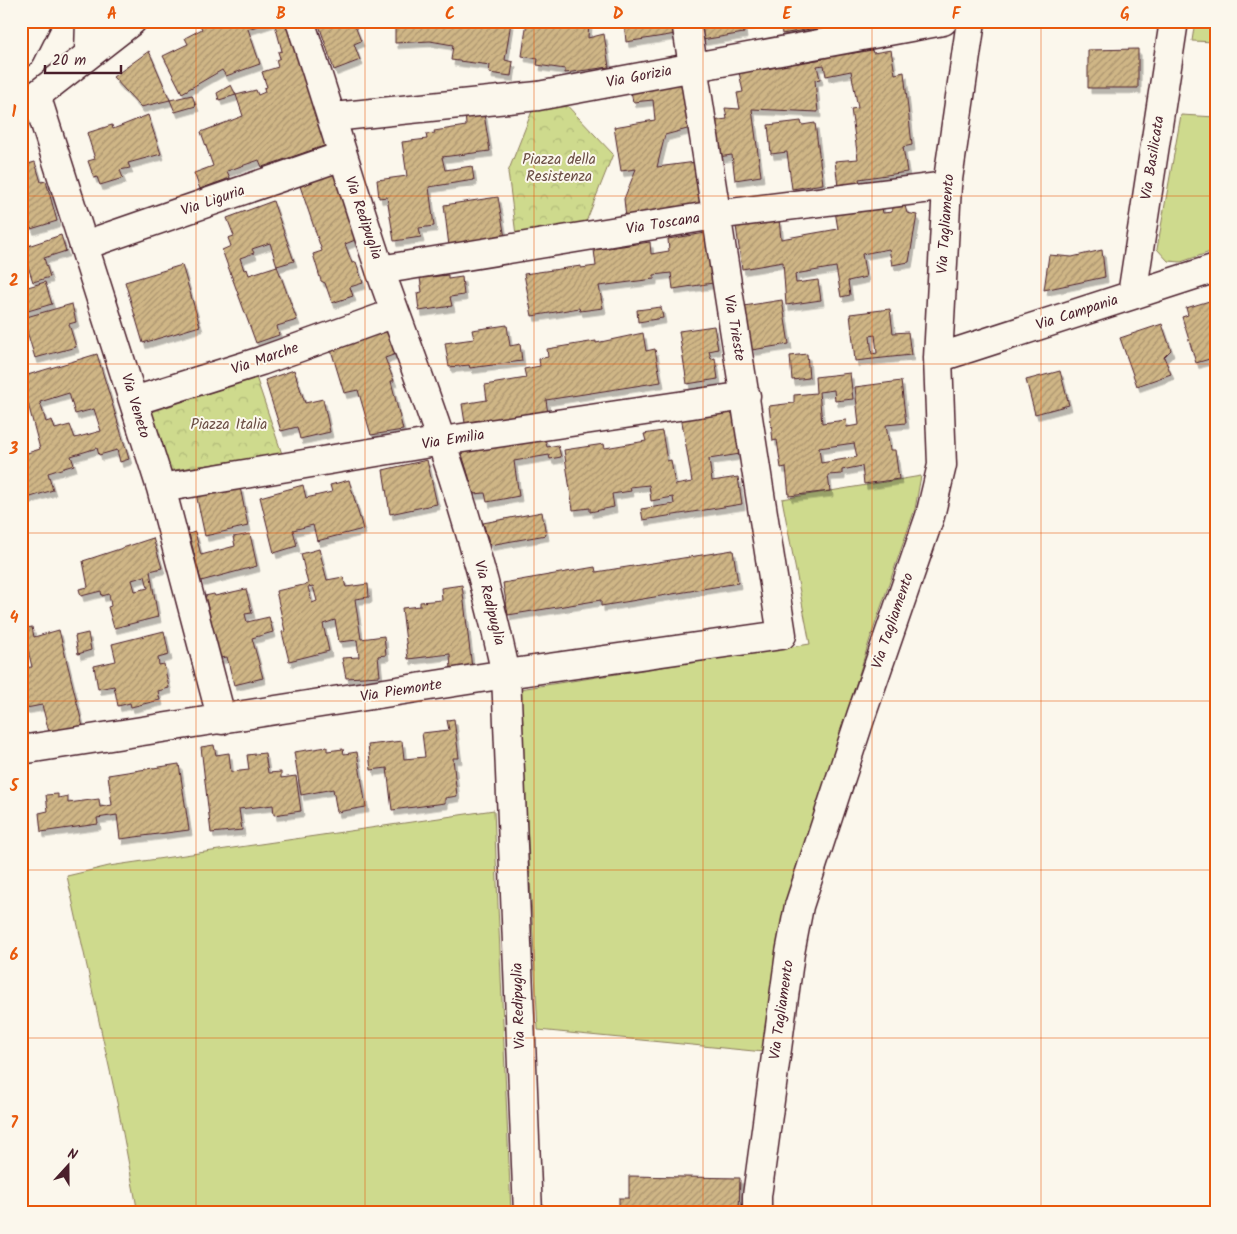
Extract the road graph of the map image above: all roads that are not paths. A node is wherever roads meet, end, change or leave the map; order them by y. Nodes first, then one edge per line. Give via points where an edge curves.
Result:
1 (37, 21) edge
2 (90, 21) edge
3 (132, 21) edge
4 (300, 21) edge
5 (686, 21) edge
6 (943, 21) edge
7 (971, 21) edge
8 (1174, 21) edge
9 (89, 52) junction
10 (21, 53) edge
11 (692, 66) junction
12 (29, 101) edge
13 (333, 117) junction
14 (342, 156) junction
15 (947, 186) junction
16 (715, 215) junction
17 (85, 245) junction
18 (1216, 268) edge
19 (380, 270) junction
20 (1132, 295) junction
21 (395, 313) junction
22 (938, 358) junction
23 (746, 396) junction
24 (134, 401) junction
25 (442, 441) junction
26 (161, 488) junction
27 (782, 635) joint
28 (506, 674) junction
29 (222, 720) junction
30 (21, 750) edge
31 (528, 1213) edge
32 (757, 1213) edge

1 - 10 street
2 - 9 street
3 - 9 street
4 - 13 street, Via Redipuglia
5 - 11 street, Via Trieste
6 - 11 street, Via Gorizia
7 - 15 street, Via Tagliamento
8 - 20 street, Via Basilicata
9 - 12 street
11 - 13 street, Via Gorizia via 538,96
11 - 16 street, Via Trieste
12 - 17 street, Via Veneto
13 - 14 street, Via Redipuglia
14 - 17 street, Via Liguria
14 - 19 street, Via Redipuglia
15 - 16 street, Via Toscana
15 - 22 street, Via Tagliamento
16 - 19 street, Via Toscana
16 - 23 street, Via Trieste
17 - 24 street, Via Veneto
18 - 20 street, Via Campania
19 - 21 street, Via Redipuglia
20 - 22 street, Via Campania
21 - 24 street, Via Marche via 261,361
21 - 25 street, Via Redipuglia
22 - 32 street, Via Tagliamento via 942,465 930,516 799,906
23 - 25 street, Via Emilia
23 - 27 street, Via Trieste
24 - 26 street, Via Veneto
25 - 26 street, Via Emilia
25 - 28 street, Via Redipuglia via 488,594
26 - 29 street, Via Veneto
27 - 28 street, Via Piemonte
28 - 29 street, Via Piemonte
28 - 31 street, Via Redipuglia
29 - 30 street, Via Piemonte

